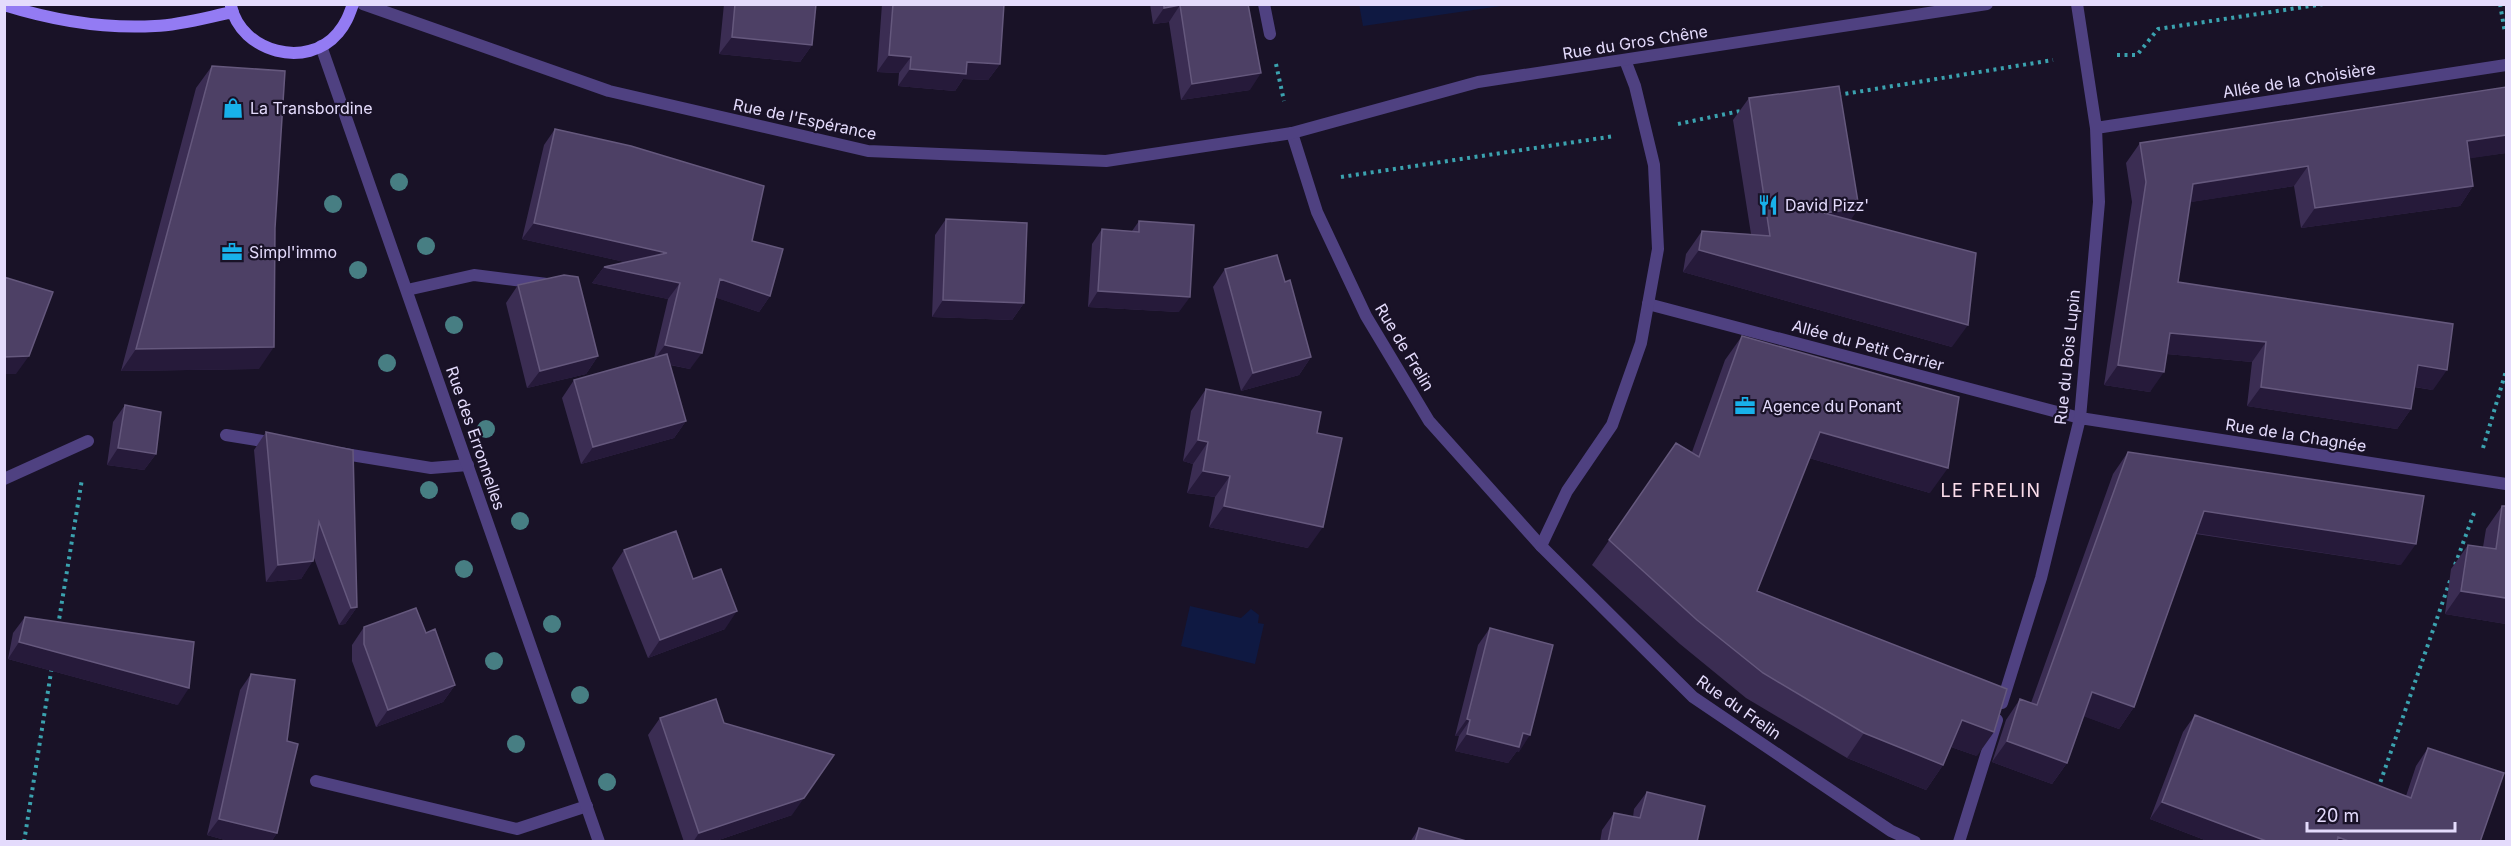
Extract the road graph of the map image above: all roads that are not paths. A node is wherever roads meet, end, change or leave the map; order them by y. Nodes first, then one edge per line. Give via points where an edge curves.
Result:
1 (353, 4) edge
2 (363, 4) edge
3 (1264, 4) edge
4 (1988, 4) edge
5 (2077, 4) edge
6 (4, 5) edge
7 (232, 8) edge
8 (1270, 34) road end
9 (321, 46) junction
10 (1625, 60) junction
11 (2506, 65) edge
12 (2096, 128) junction
13 (1292, 134) junction
14 (562, 285) edge
15 (406, 290) junction
16 (1648, 304) junction
17 (2080, 418) junction
18 (225, 435) dead end
19 (88, 441) road end
20 (282, 444) edge
21 (328, 451) edge
22 (468, 465) junction
23 (4, 479) edge
24 (2506, 484) edge
25 (1541, 546) junction
26 (316, 781) dead end
27 (587, 806) junction
28 (599, 842) edge
29 (1915, 842) edge
30 (1959, 842) edge

1 - 9 main road via 337,35
2 - 13 street, Rue de l'Espérance via 609,92 868,152 1107,160
3 - 8 street
4 - 10 street, Rue du Gros Chêne
5 - 12 street, Rue du Bois Lupin
6 - 7 main road via 39,16 145,26
7 - 9 main road via 243,31 259,45 279,52 301,52
9 - 15 street, Rue des Erronnelles
10 - 13 street, Rue du Gros Chêne via 1478,82
10 - 16 street via 1654,165 1658,249
11 - 12 street, Allée de la Choisière
12 - 17 street, Rue du Bois Lupin via 2099,202
13 - 25 street, Rue de Frelin via 1317,212 1366,316 1429,421
14 - 15 street via 474,275
15 - 22 street, Rue des Erronnelles
16 - 17 street, Allée du Petit Carrier
16 - 25 street via 1641,343 1612,425 1567,491
17 - 24 street, Rue de la Chagnée
17 - 30 street, Rue du Bois Lupin via 2041,578
18 - 20 street
19 - 23 street
21 - 22 street via 431,468
22 - 27 street, Rue des Erronnelles
25 - 29 street, Rue du Frelin via 1693,697 1891,831
26 - 27 street via 517,829
27 - 28 street, Rue des Erronnelles

